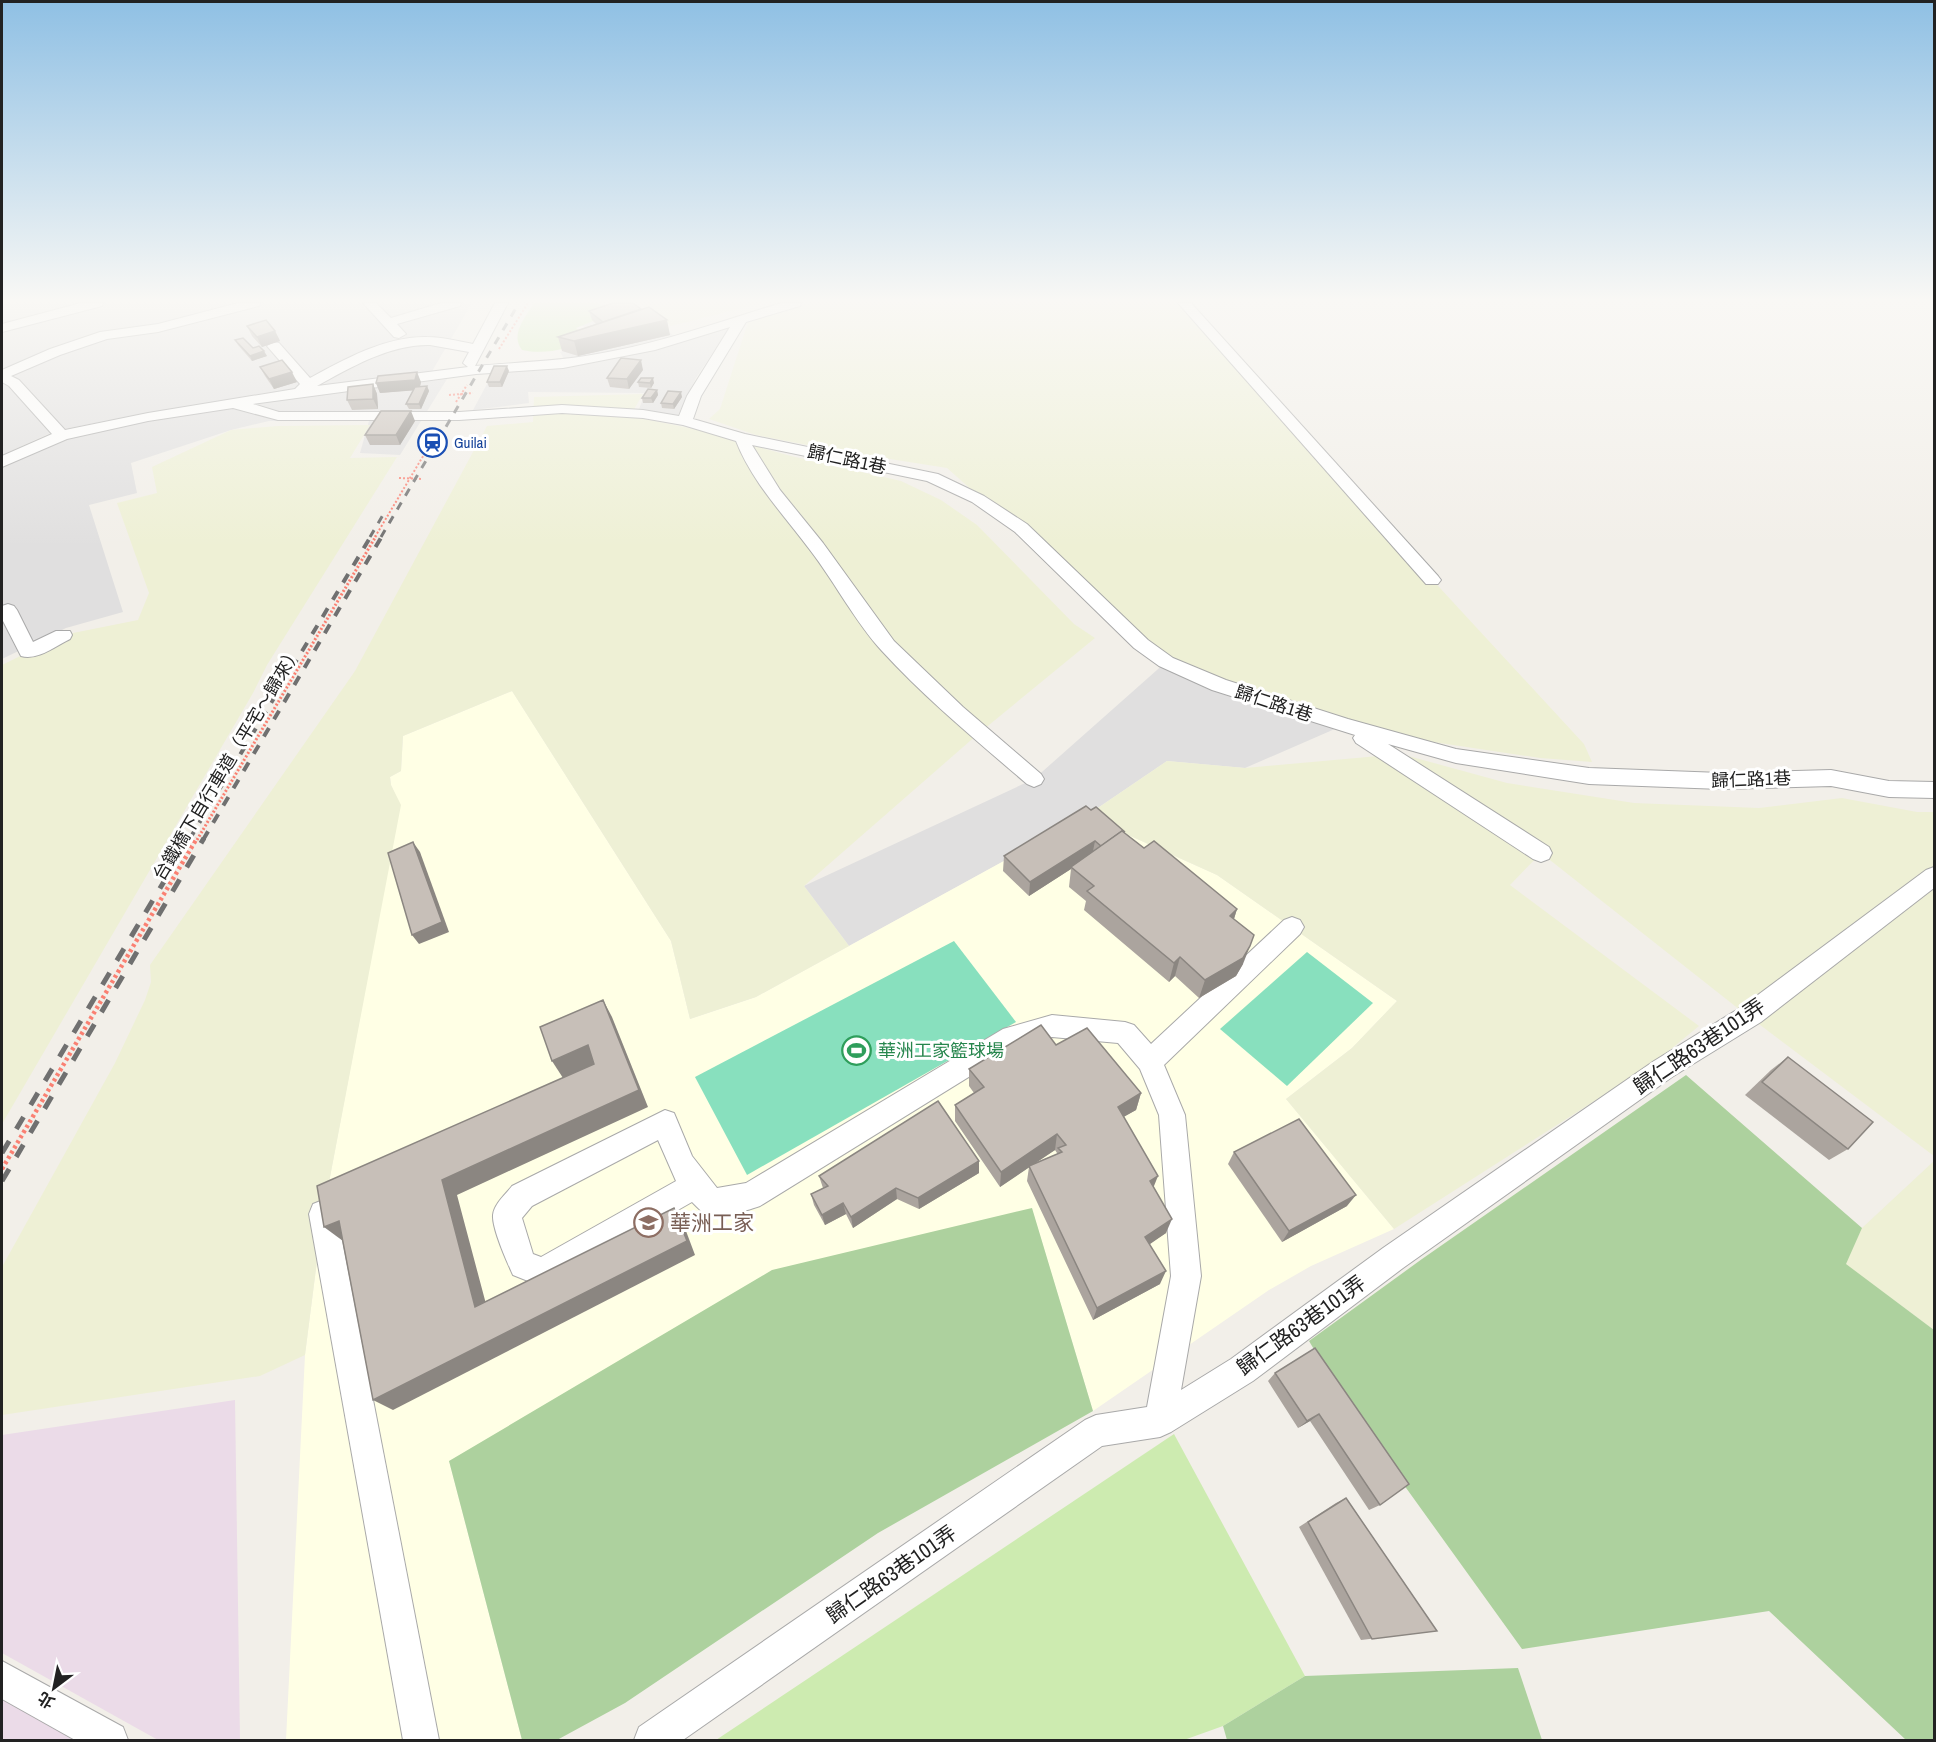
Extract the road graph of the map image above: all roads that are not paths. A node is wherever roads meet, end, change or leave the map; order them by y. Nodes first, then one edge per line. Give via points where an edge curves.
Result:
1 (16, 384) edge
2 (299, 384) edge
3 (309, 384) edge
4 (348, 384) edge
5 (701, 384) edge
6 (1257, 384) edge
7 (302, 389) junction
8 (236, 404) junction
9 (685, 421) junction
10 (62, 435) junction
11 (742, 438) junction
12 (2, 462) edge
13 (1432, 580) dead end
14 (2, 613) edge
15 (63, 635) dead end
16 (1344, 725) junction
17 (1034, 779) dead end
18 (1935, 790) edge
19 (1540, 853) dead end
20 (1935, 876) edge
21 (1292, 927) dead end
22 (1150, 1062) junction
23 (694, 1186) junction
24 (323, 1214) edge
25 (1160, 1421) junction
26 (2, 1679) edge
27 (110, 1740) edge
28 (421, 1740) edge
29 (652, 1740) edge

1 - 10 street
2 - 7 street
3 - 7 street
4 - 7 street
5 - 9 street
6 - 13 street
7 - 8 street
8 - 9 street, 歸仁路1巷 via 278,416 454,416 562,409
8 - 10 street
9 - 11 street, 歸仁路1巷
10 - 12 street
11 - 16 street, 歸仁路1巷 via 932,477 978,499 1021,528 1141,644 1166,662 1219,685
11 - 17 street via 774,493 887,645 956,712
14 - 15 street via 8,610 28,652
16 - 18 street, 歸仁路1巷 via 1456,756 1589,776 1721,781 1832,778 1888,789
16 - 19 street
20 - 25 street, 歸仁路63巷101弄 via 1752,1014 1654,1076 1393,1258 1242,1370
21 - 22 street
22 - 23 street via 1125,1033 1052,1026 1012,1036 750,1196 712,1202
22 - 25 street via 1172,1115 1186,1276
23 - 23 street via 675,1155 665,1122 522,1196 507,1215 523,1265 543,1272
24 - 28 street
25 - 29 street, 歸仁路63巷101弄 via 1096,1431
26 - 27 street

